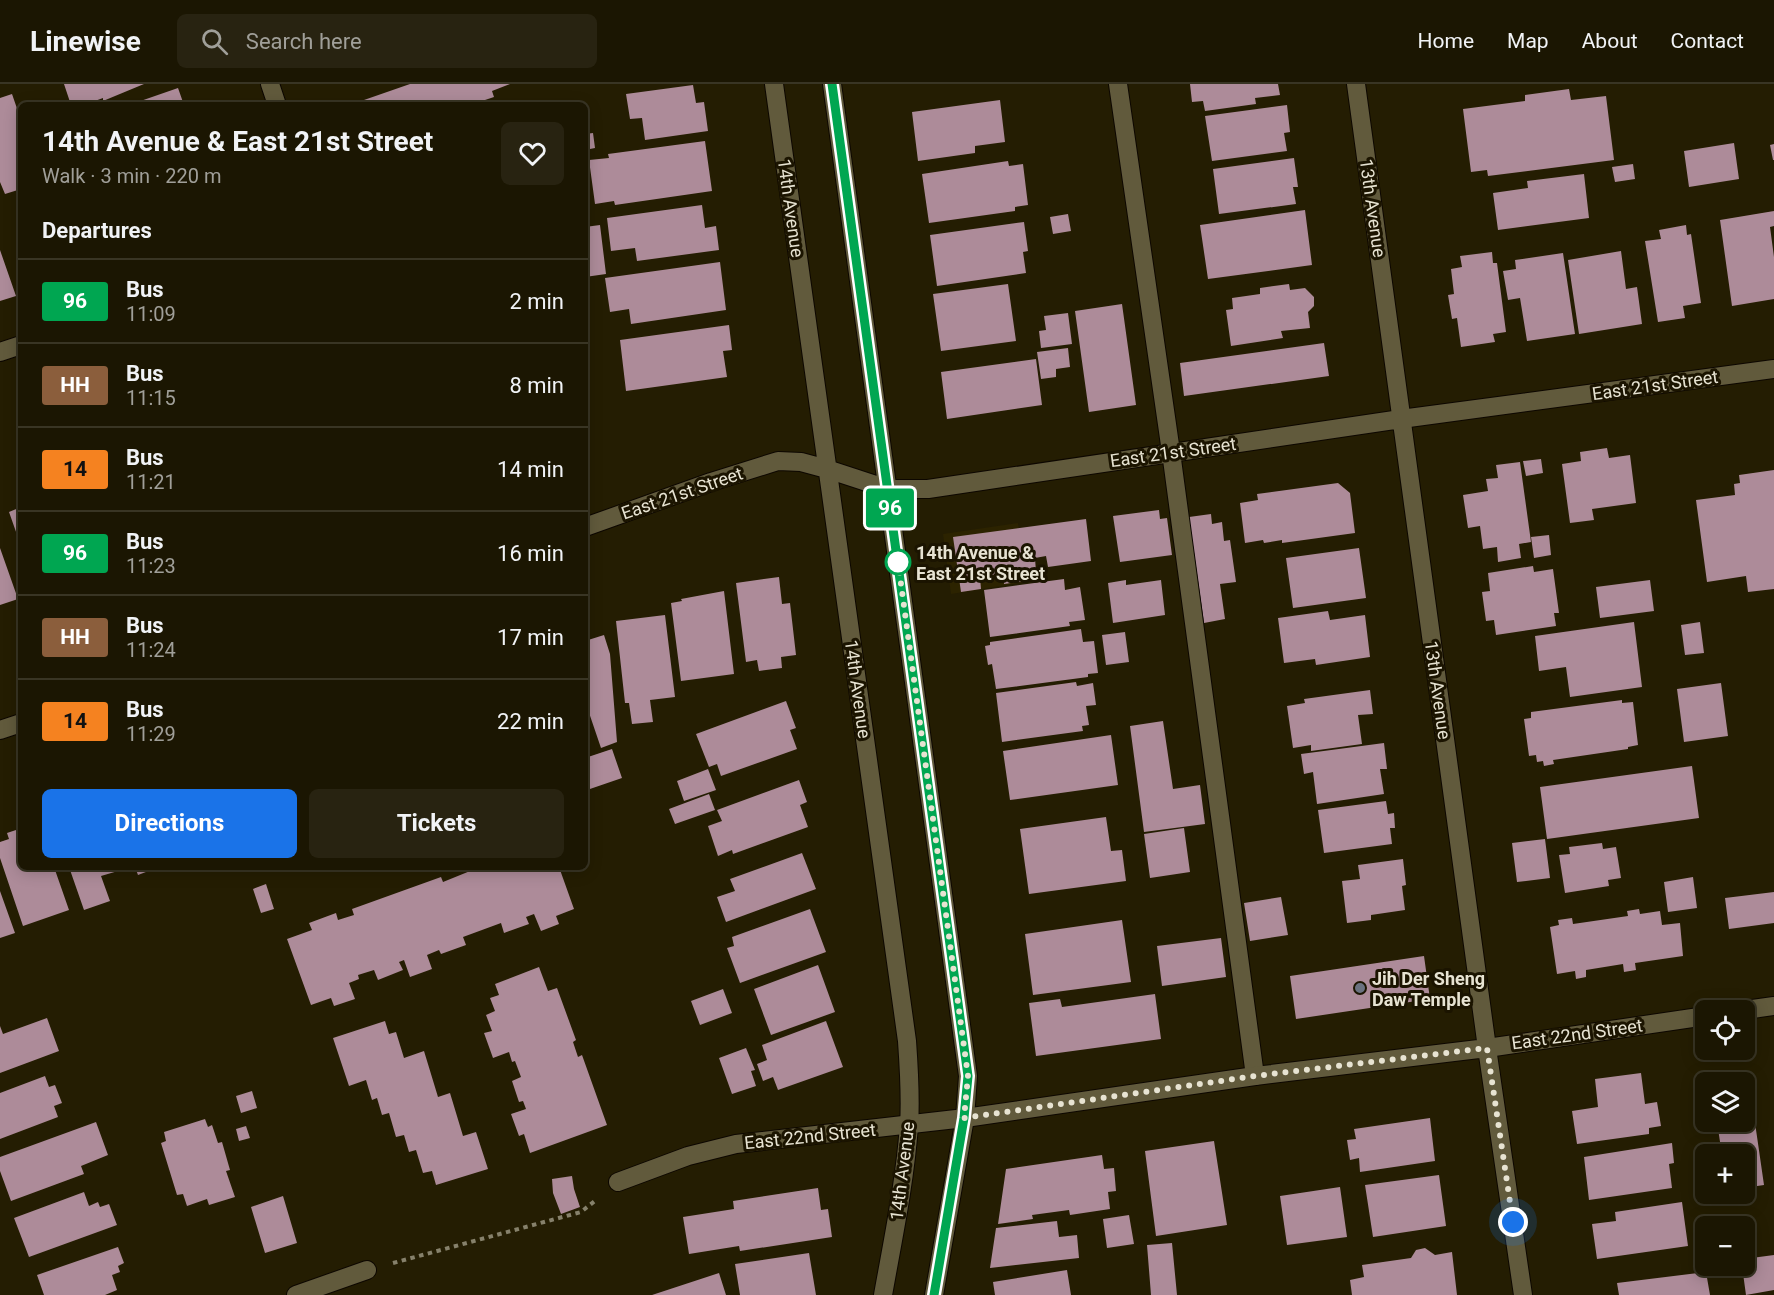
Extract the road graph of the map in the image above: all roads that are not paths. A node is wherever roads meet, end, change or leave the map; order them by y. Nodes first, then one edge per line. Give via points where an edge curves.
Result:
1 (270, 84) edge
2 (774, 84) edge
3 (832, 84) edge
4 (1118, 84) edge
5 (1356, 84) edge
6 (276, 102) edge
7 (18, 346) edge
8 (0, 352) edge
9 (1774, 369) edge
10 (1401, 419) junction
11 (1171, 452) junction
12 (826, 469) junction
13 (888, 489) junction
14 (588, 526) edge
15 (18, 724) edge
16 (0, 730) edge
17 (1774, 1006) edge
18 (1755, 1009) edge
19 (1695, 1018) edge
20 (1487, 1048) junction
21 (1255, 1076) junction
22 (964, 1118) junction
23 (909, 1125) junction
24 (618, 1182) road end
25 (367, 1270) road end
26 (296, 1295) edge
27 (883, 1295) edge
28 (934, 1295) edge
29 (1523, 1295) edge

1 - 6 street
2 - 12 street, 14th Avenue
3 - 13 street
4 - 11 street
5 - 10 street, 13th Avenue
7 - 8 street
9 - 10 street, East 21st Street
10 - 11 street, East 21st Street
10 - 20 street, 13th Avenue
11 - 13 street, East 21st Street via 928,489
11 - 21 street
12 - 13 street, East 21st Street
12 - 14 street, East 21st Street via 801,462 764,464
12 - 23 street, 14th Avenue via 908,1041
13 - 22 street via 968,1076
15 - 16 street
17 - 18 street
19 - 20 street, East 22nd Street
20 - 21 street, East 22nd Street
20 - 29 street, 13th Avenue
21 - 22 street, East 22nd Street
22 - 23 street, East 22nd Street
22 - 28 street
23 - 24 street, East 22nd Street via 736,1144 688,1156
23 - 27 street, 14th Avenue
25 - 26 street

